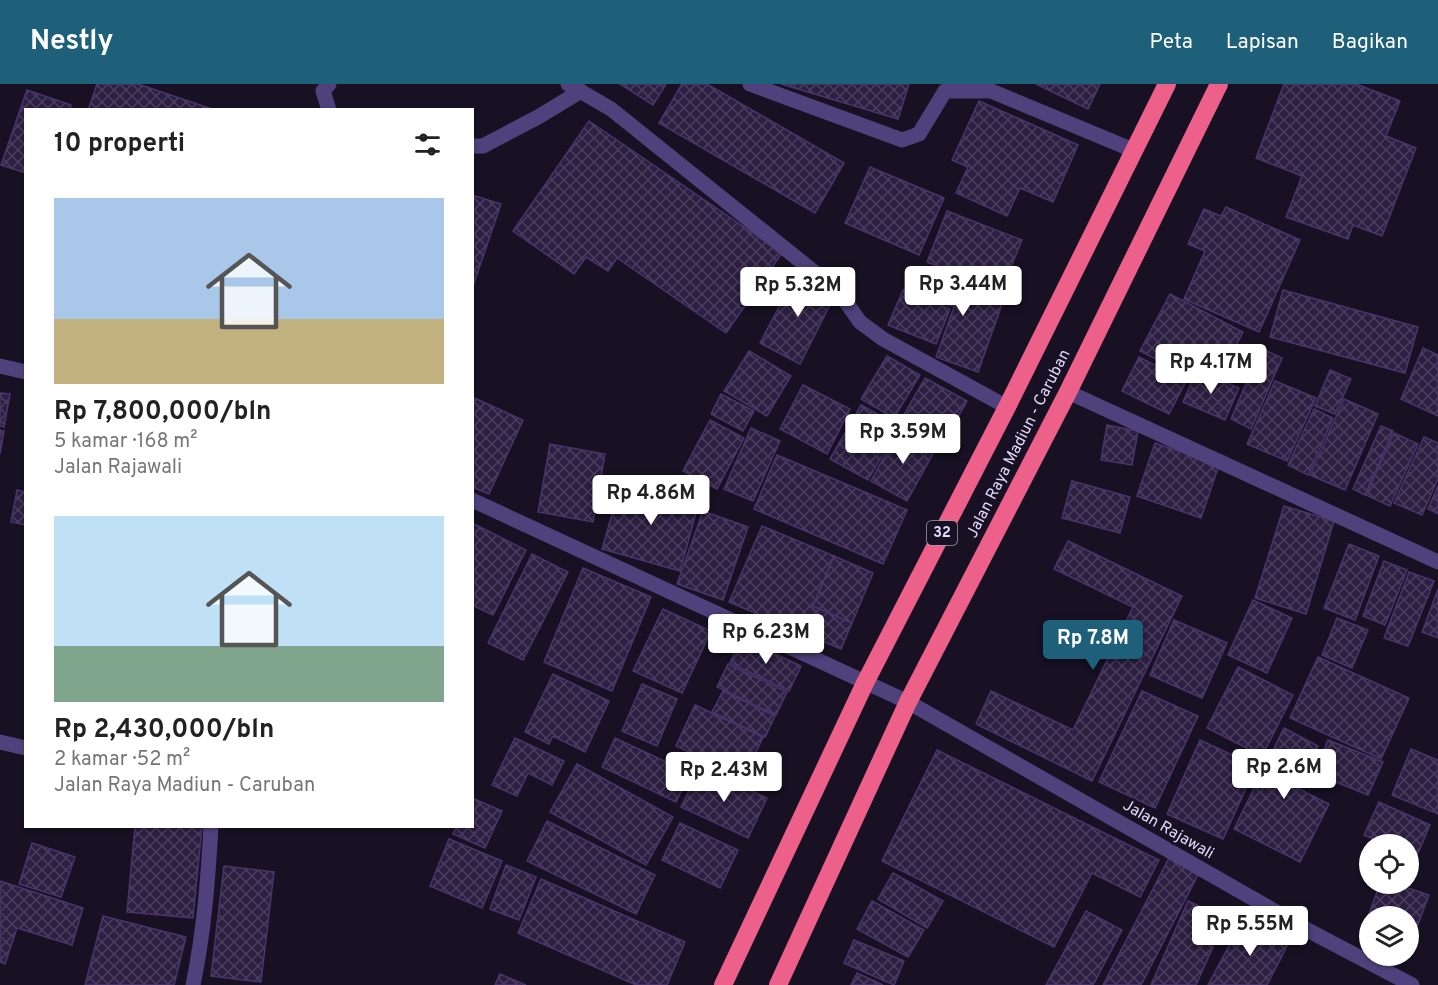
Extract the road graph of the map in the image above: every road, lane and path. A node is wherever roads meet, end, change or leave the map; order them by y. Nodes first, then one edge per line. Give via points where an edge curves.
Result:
1 (329, 84) edge
2 (750, 84) edge
3 (1167, 84) edge
4 (1219, 84) edge
5 (575, 88) edge
6 (328, 108) edge
7 (474, 146) edge
8 (1133, 150) junction
9 (0, 366) edge
10 (24, 372) edge
11 (1068, 392) junction
12 (1007, 407) junction
13 (474, 501) edge
14 (1438, 562) edge
15 (865, 683) junction
16 (908, 702) junction
17 (0, 742) edge
18 (24, 748) edge
19 (211, 828) edge
20 (193, 985) edge
21 (723, 985) edge
22 (778, 985) edge
23 (1412, 985) edge

1 - 6 street via 323,91
2 - 8 street via 902,140 920,134 945,91 991,91
3 - 8 highway, Jalan Raya Madiun - Caruban / 32
4 - 11 highway, Jalan Raya Madiun - Caruban
5 - 7 street via 538,117 483,146
5 - 12 street via 611,109 839,292 860,322 883,339
8 - 12 highway, Jalan Raya Madiun - Caruban / 32
9 - 10 street
11 - 14 street
11 - 16 highway, Jalan Raya Madiun - Caruban
12 - 15 highway, Jalan Raya Madiun - Caruban / 32
13 - 15 street, Jalan Rajawali
15 - 16 street, Jalan Rajawali
15 - 21 highway, Jalan Raya Madiun - Caruban / 32
16 - 22 highway, Jalan Raya Madiun - Caruban
16 - 23 street, Jalan Rajawali
17 - 18 street
19 - 20 street via 202,940

